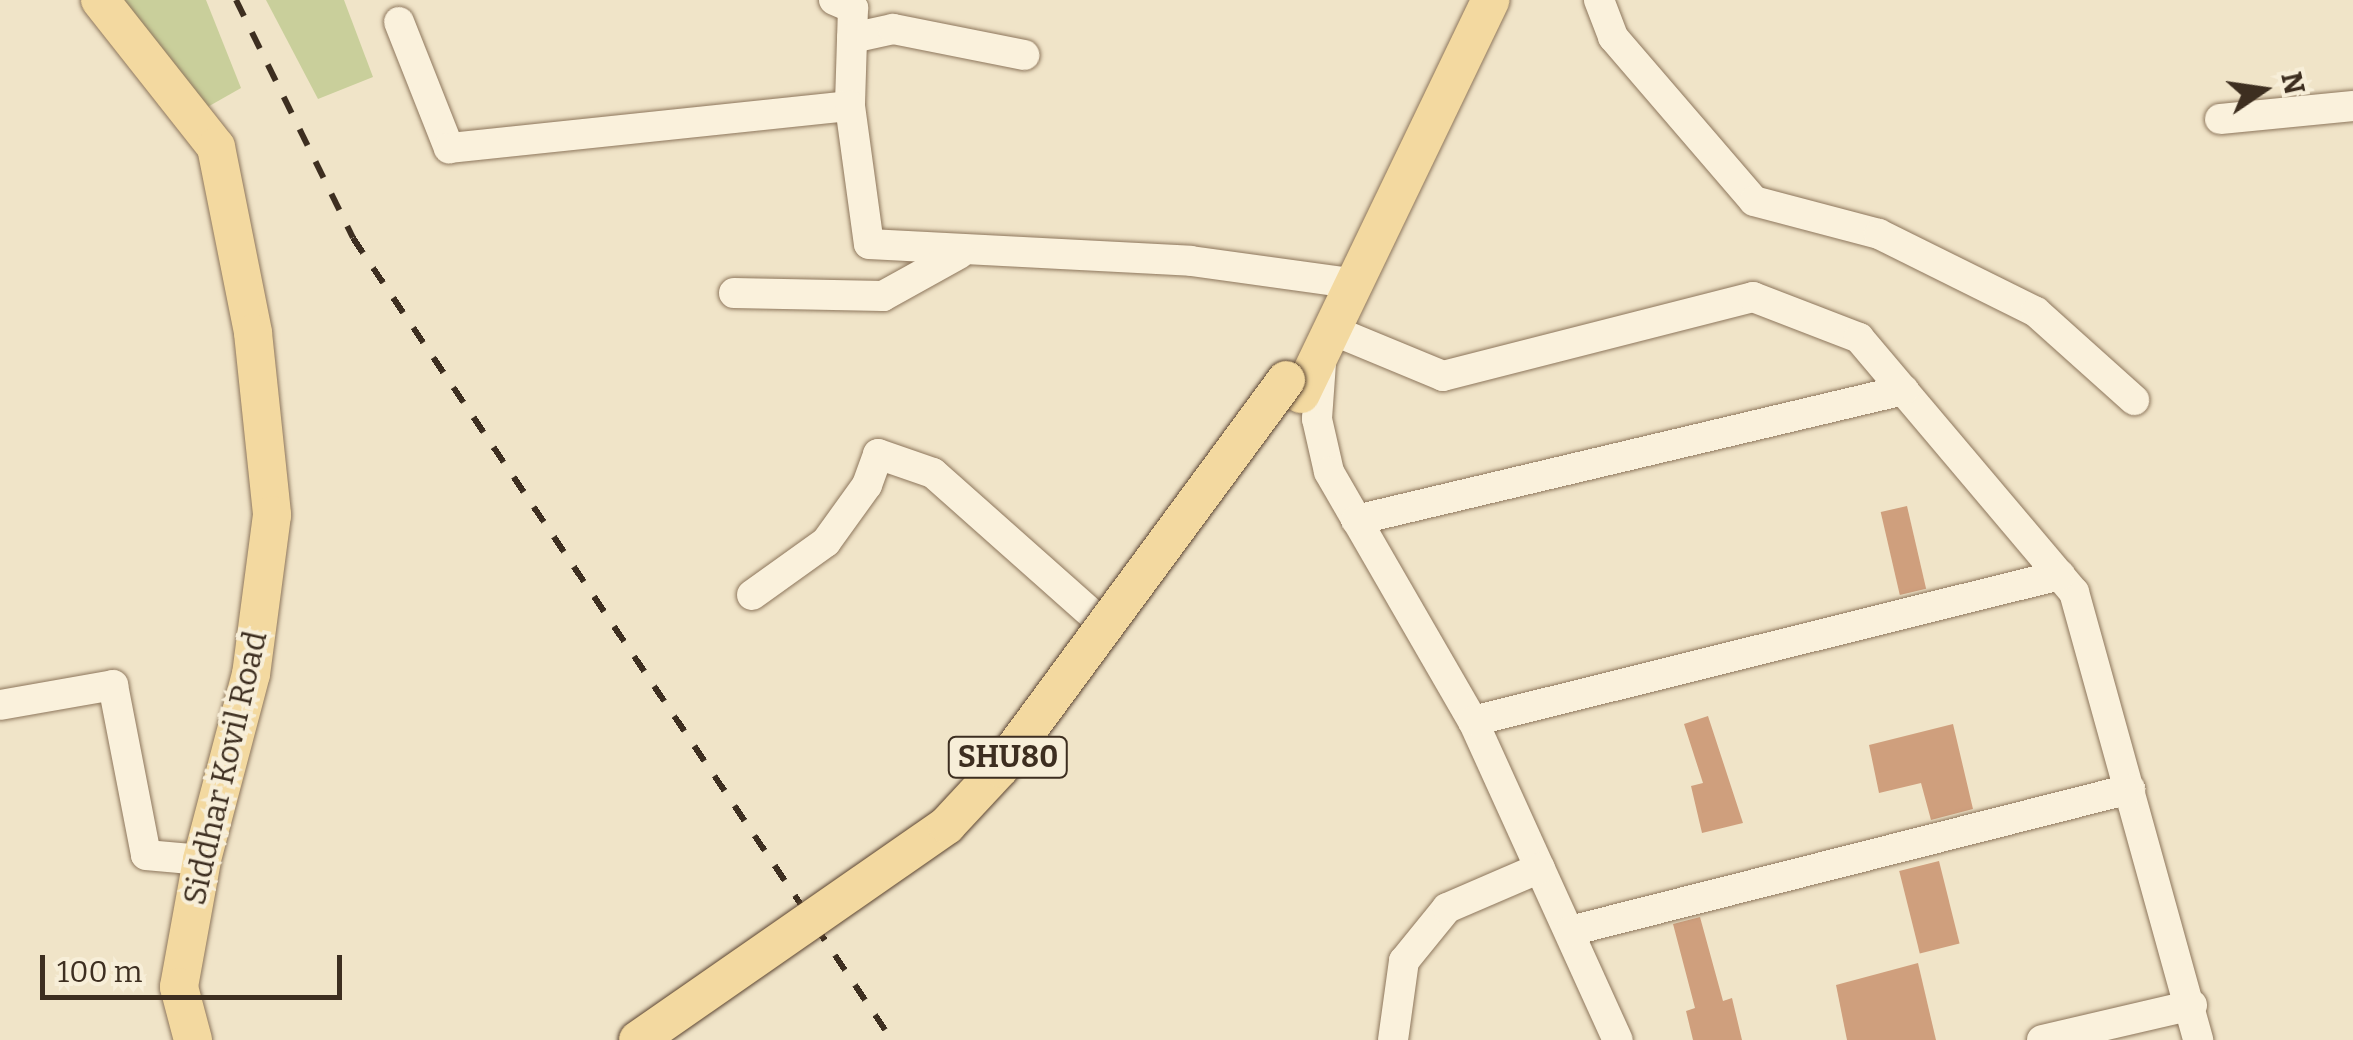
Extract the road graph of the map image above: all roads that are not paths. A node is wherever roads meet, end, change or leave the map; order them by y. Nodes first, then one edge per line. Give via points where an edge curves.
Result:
1 (100, 0) edge
2 (834, 0) edge
3 (1491, 0) edge
4 (1598, 0) edge
5 (399, 22) dead end
6 (852, 38) junction
7 (1024, 55) dead end
8 (850, 106) junction
9 (2353, 106) edge
10 (2220, 118) dead end
11 (959, 254) junction
12 (1356, 284) junction
13 (734, 293) dead end
14 (1327, 338) junction
15 (1293, 387) junction
16 (1904, 390) junction
17 (2134, 400) dead end
18 (1356, 520) junction
19 (2060, 576) junction
20 (752, 596) dead end
21 (1094, 616) dead end
22 (0, 705) edge
23 (1472, 721) junction
24 (2130, 789) junction
25 (202, 860) junction
26 (1540, 868) junction
27 (1570, 931) junction
28 (2192, 1006) junction
29 (193, 1040) edge
30 (638, 1040) edge
31 (668, 1040) edge
32 (1393, 1040) edge
33 (1618, 1040) edge
34 (2042, 1040) edge
35 (2198, 1040) edge

1 - 25 main road, Siddhar Kovil Road via 216,147 253,333 272,515 251,674
2 - 6 street via 854,8
3 - 12 main road, SHU80
4 - 17 street via 1613,37 1754,200 1879,234 2036,312
5 - 8 street via 449,148
6 - 7 street via 893,29
6 - 8 street
8 - 11 street via 869,244
9 - 10 street
11 - 12 street via 1191,261
11 - 13 street via 883,296
12 - 14 main road, SHU80
14 - 15 main road, SHU80
14 - 16 street via 1443,376 1753,297 1860,338
14 - 18 street via 1317,418 1329,472
15 - 30 main road, SHU80, bridge via 1000,768 947,824
15 - 31 main road, SHU80 via 1013,779 958,837
16 - 18 street
16 - 19 street
18 - 23 street
19 - 23 street
19 - 24 street via 2074,592
20 - 21 street via 826,542 867,485 878,454 933,473
22 - 25 street via 113,685 146,855
23 - 26 street
24 - 27 street
24 - 28 street
25 - 29 main road, Siddhar Kovil Road via 179,987
26 - 27 street
26 - 32 street via 1448,908 1404,961
27 - 33 street
28 - 34 street
28 - 35 street

